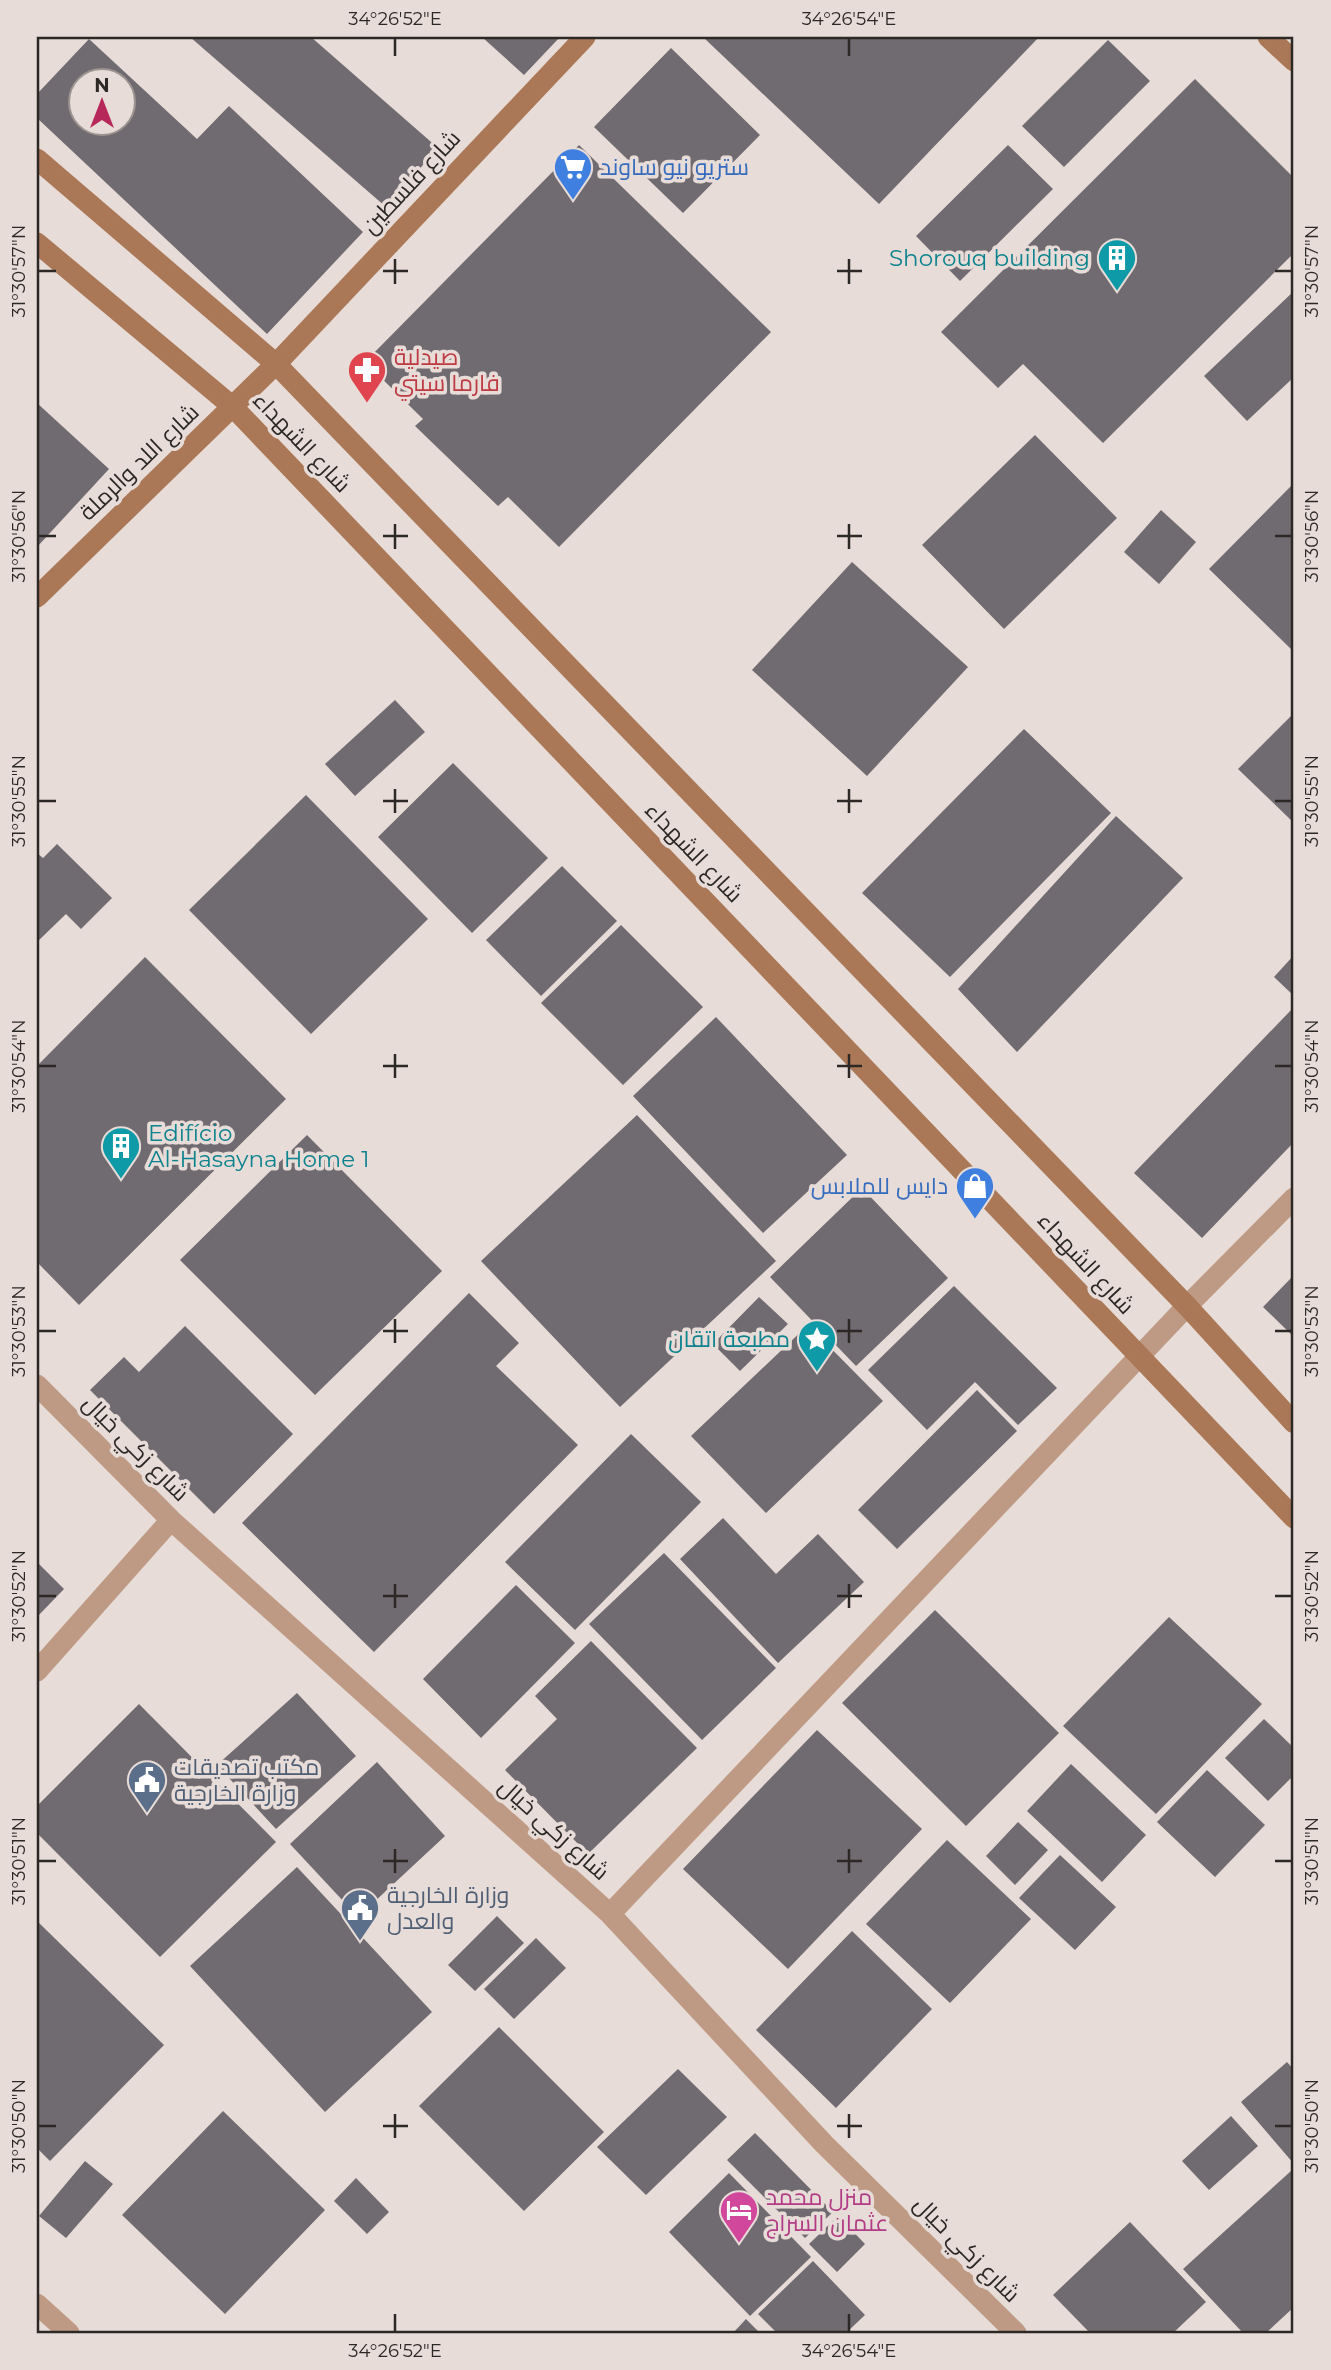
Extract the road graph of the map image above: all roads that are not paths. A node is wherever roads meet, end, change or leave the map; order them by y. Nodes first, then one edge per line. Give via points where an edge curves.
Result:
1 (585, 37) edge
2 (1268, 37) edge
3 (1294, 61) edge
4 (37, 159) edge
5 (37, 243) edge
6 (276, 364) junction
7 (233, 407) junction
8 (37, 597) edge
9 (1294, 1198) edge
10 (1187, 1306) junction
11 (1139, 1359) junction
12 (37, 1385) edge
13 (1294, 1423) edge
14 (1294, 1518) edge
15 (171, 1520) junction
16 (37, 1671) edge
17 (610, 1914) junction
18 (37, 2304) edge
19 (69, 2333) edge
20 (1016, 2333) edge

1 - 6 street, شارع فلسطين
2 - 3 street
4 - 6 street, شارع الشهداء
5 - 7 street, شارع الشهداء
6 - 7 street, شارع اللد والرملة
6 - 10 street, شارع الشهداء
7 - 8 street, شارع اللد والرملة
7 - 11 street, شارع الشهداء
9 - 10 street
10 - 11 street
10 - 13 street, شارع الشهداء
11 - 14 street, شارع الشهداء
11 - 17 street
12 - 15 street, شارع زكي خيال
15 - 16 street
15 - 17 street, شارع زكي خيال
17 - 20 street, شارع زكي خيال via 824,2144
18 - 19 street

